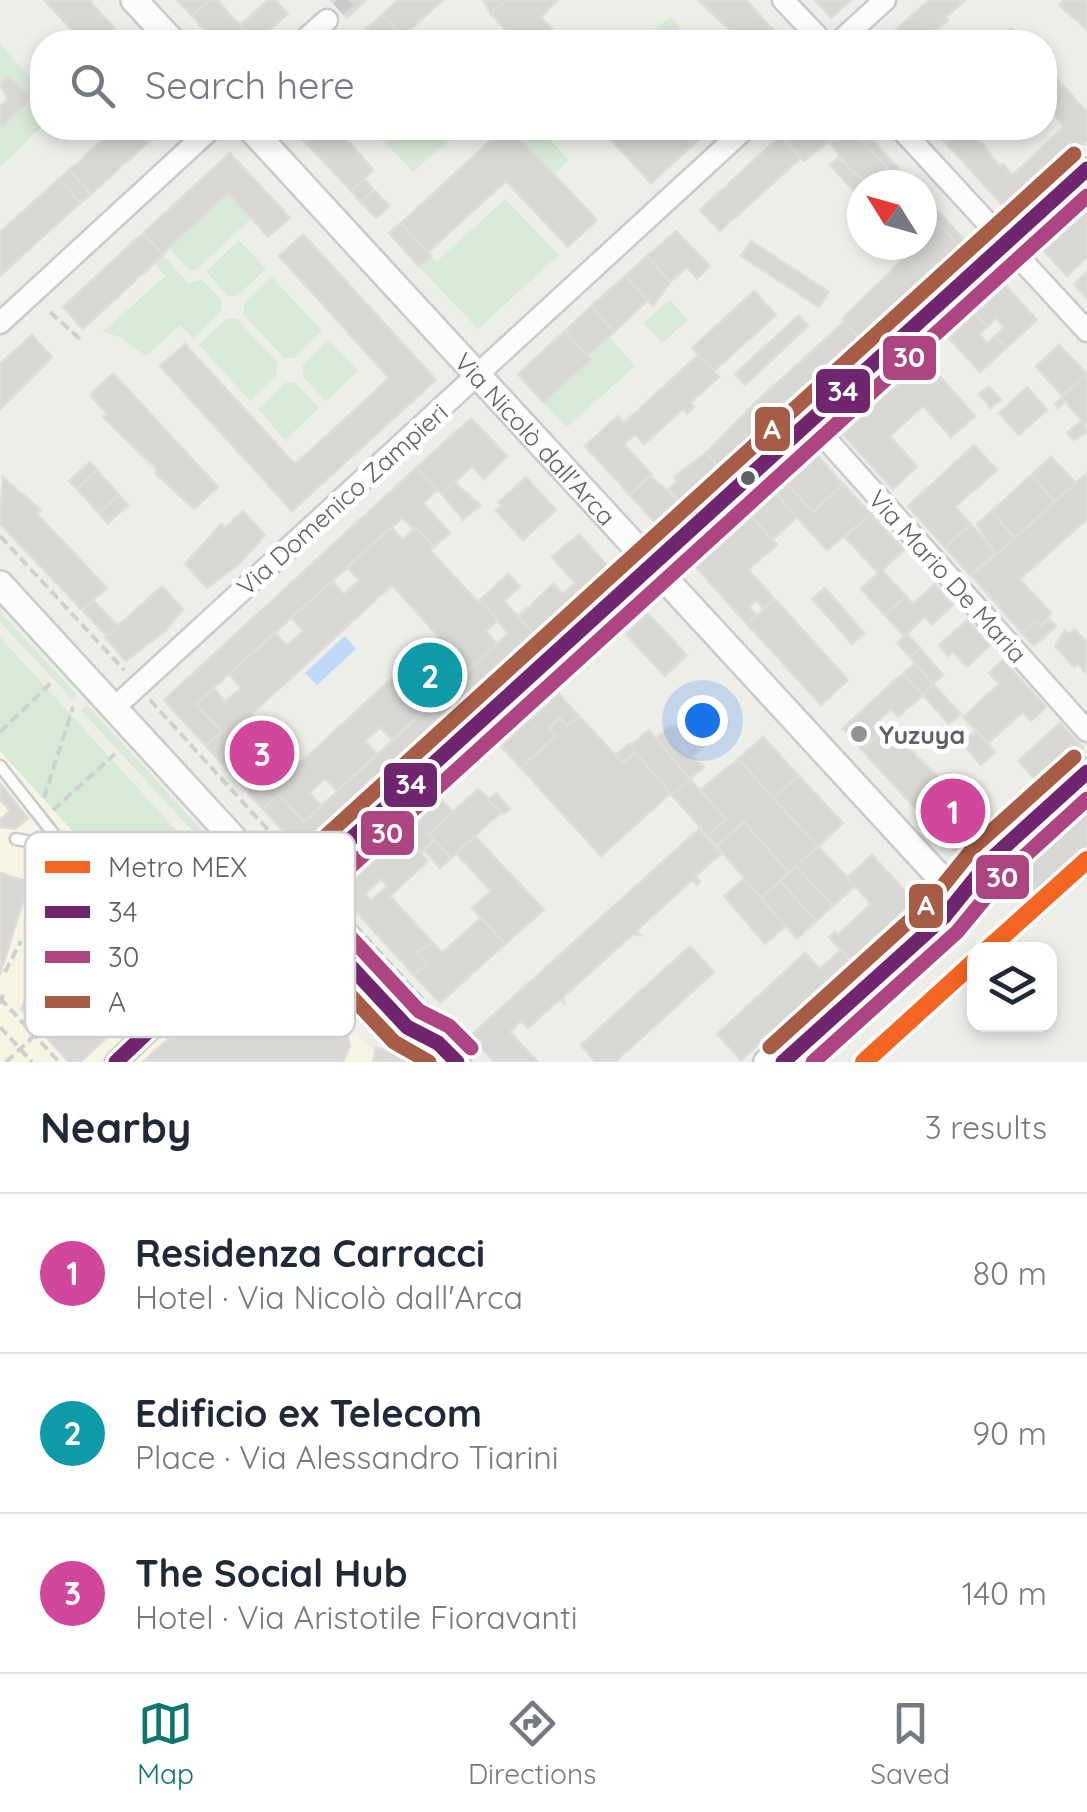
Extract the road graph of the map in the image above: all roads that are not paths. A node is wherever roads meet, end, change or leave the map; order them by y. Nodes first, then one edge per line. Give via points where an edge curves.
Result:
1 (134, 0) edge
2 (783, 0) edge
3 (885, 0) edge
4 (327, 20) dead end
5 (162, 30) edge
6 (316, 30) edge
7 (812, 30) edge
8 (852, 30) edge
9 (199, 140) edge
10 (261, 140) edge
11 (733, 140) edge
12 (911, 140) edge
13 (1087, 170) edge
14 (1006, 243) junction
15 (0, 323) edge
16 (1087, 331) edge
17 (477, 375) junction
18 (810, 420) junction
19 (650, 565) junction
20 (0, 584) edge
21 (114, 708) junction
22 (1087, 731) edge
23 (0, 766) edge
24 (1087, 772) edge
25 (52, 832) edge
26 (227, 832) edge
27 (355, 836) edge
28 (16, 838) dead end
29 (25, 840) edge
30 (355, 971) edge
31 (142, 1037) edge
32 (116, 1062) edge
33 (457, 1062) edge
34 (767, 1062) edge
35 (784, 1062) edge

1 - 5 street
2 - 7 street
3 - 8 street
4 - 6 street
9 - 15 street
10 - 17 street, Via Nicolò dall'Arca
11 - 17 street, Via Domenico Zampieri
12 - 14 street
13 - 14 street
14 - 16 street
14 - 18 street
17 - 19 street, Via Nicolò dall'Arca
17 - 21 street, Via Domenico Zampieri
18 - 19 street
18 - 22 street, Via Mario De Maria
19 - 27 street
19 - 34 street, Via Nicolò dall'Arca via 946,884 937,906
20 - 21 street
21 - 26 street
23 - 25 lane
24 - 35 street via 982,868 944,917
28 - 29 lane
30 - 33 street via 407,1026
31 - 32 street

